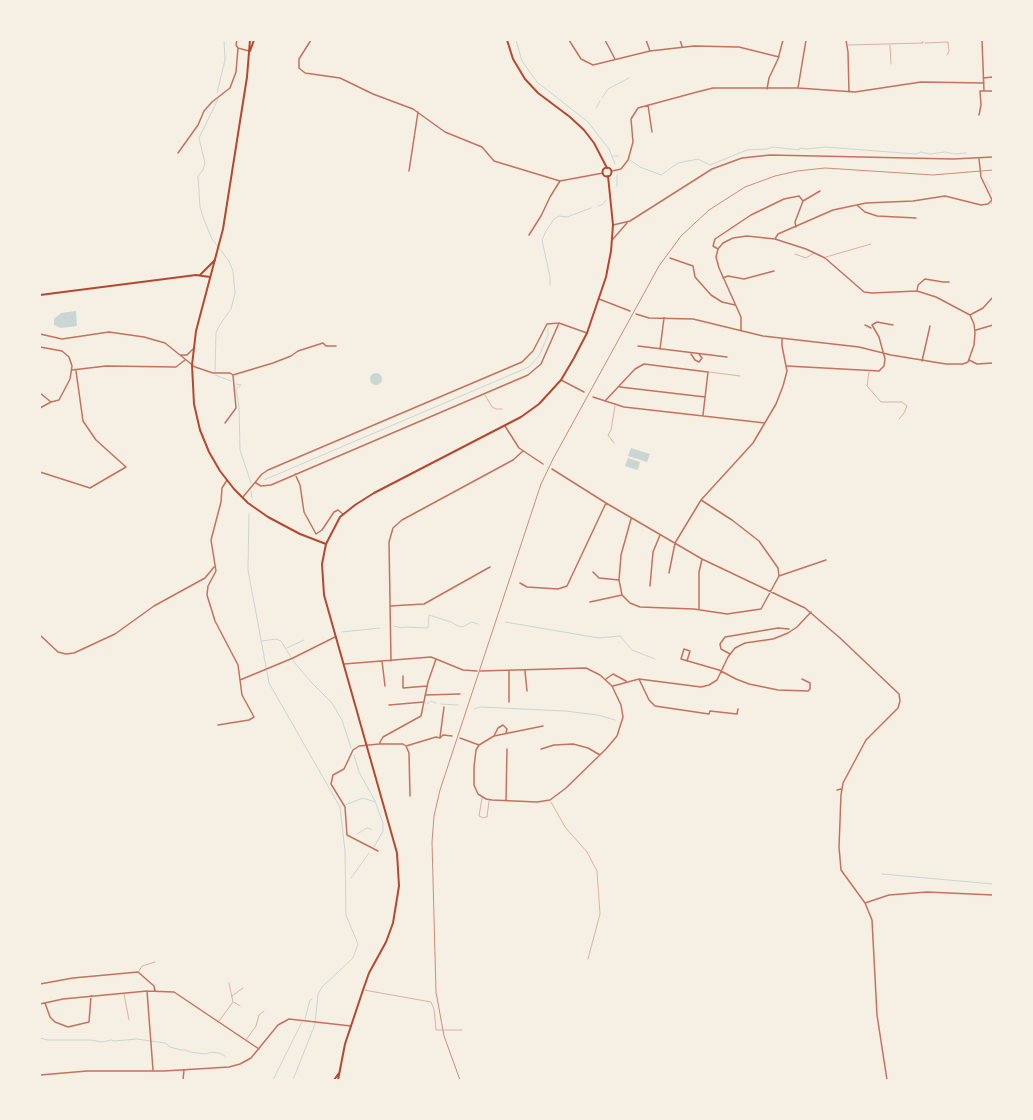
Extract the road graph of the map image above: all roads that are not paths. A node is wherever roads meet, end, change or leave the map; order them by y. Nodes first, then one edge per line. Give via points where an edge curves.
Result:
1 (237, 40) edge
2 (250, 40) edge
3 (254, 40) edge
4 (312, 40) edge
5 (507, 40) edge
6 (569, 40) edge
7 (605, 40) edge
8 (646, 40) edge
9 (680, 40) edge
10 (783, 40) edge
11 (806, 40) edge
12 (846, 40) edge
13 (923, 40) edge
14 (982, 40) edge
15 (923, 43) junction
16 (890, 44) junction
17 (847, 45) junction
18 (682, 47) junction
19 (238, 48) junction
20 (250, 51) junction
21 (650, 51) junction
22 (947, 55) dead end
23 (779, 56) junction
24 (615, 59) junction
25 (891, 64) dead end
26 (993, 77) edge
27 (983, 78) junction
28 (984, 83) junction
29 (798, 88) junction
30 (767, 89) junction
31 (993, 90) edge
32 (984, 91) junction
33 (849, 92) junction
34 (648, 104) junction
35 (418, 112) junction
36 (979, 115) dead end
37 (652, 132) dead end
38 (178, 153) dead end
39 (993, 157) edge
40 (979, 159) junction
41 (606, 168) junction
42 (409, 171) dead end
43 (612, 171) junction
44 (603, 173) junction
45 (608, 176) junction
46 (560, 181) junction
47 (820, 191) dead end
48 (803, 201) junction
49 (991, 202) junction
50 (993, 205) edge
51 (858, 206) junction
52 (916, 218) dead end
53 (630, 221) junction
54 (614, 225) junction
55 (796, 227) junction
56 (529, 235) dead end
57 (613, 239) junction
58 (774, 239) junction
59 (871, 244) dead end
60 (718, 249) junction
61 (815, 253) junction
62 (795, 254) dead end
63 (670, 258) dead end
64 (825, 258) junction
65 (215, 260) junction
66 (774, 271) dead end
67 (200, 275) junction
68 (210, 276) junction
69 (723, 278) junction
70 (949, 282) dead end
71 (917, 291) junction
72 (40, 295) edge
73 (993, 297) edge
74 (599, 300) junction
75 (735, 305) junction
76 (630, 311) dead end
77 (636, 314) dead end
78 (970, 315) junction
79 (664, 318) junction
80 (559, 323) junction
81 (865, 325) dead end
82 (893, 325) dead end
83 (993, 325) edge
84 (930, 326) dead end
85 (872, 328) junction
86 (740, 330) junction
87 (975, 330) junction
88 (587, 333) junction
89 (40, 334) edge
90 (782, 338) junction
91 (336, 346) dead end
92 (638, 346) dead end
93 (40, 347) edge
94 (193, 348) junction
95 (660, 349) junction
96 (691, 353) junction
97 (884, 353) junction
98 (699, 354) junction
99 (180, 355) junction
100 (727, 357) dead end
101 (185, 360) junction
102 (969, 360) junction
103 (922, 361) junction
104 (993, 363) edge
105 (192, 365) junction
106 (787, 366) junction
107 (72, 370) junction
108 (76, 371) junction
109 (708, 372) junction
110 (869, 372) junction
111 (233, 375) junction
112 (740, 376) dead end
113 (561, 380) junction
114 (619, 386) junction
115 (584, 392) dead end
116 (485, 393) junction
117 (40, 394) edge
118 (593, 397) dead end
119 (705, 397) junction
120 (605, 401) junction
121 (51, 402) junction
122 (615, 405) junction
123 (40, 408) edge
124 (502, 409) dead end
125 (703, 416) junction
126 (899, 419) dead end
127 (225, 423) dead end
128 (765, 423) junction
129 (505, 426) junction
130 (614, 443) dead end
131 (523, 451) junction
132 (543, 464) dead end
133 (552, 469) dead end
134 (40, 472) edge
135 (295, 474) junction
136 (227, 480) junction
137 (256, 483) junction
138 (243, 497) junction
139 (701, 500) junction
140 (606, 503) junction
141 (343, 514) junction
142 (631, 518) junction
143 (660, 535) junction
144 (675, 543) junction
145 (326, 544) junction
146 (702, 559) junction
147 (826, 560) dead end
148 (214, 567) junction
149 (490, 567) dead end
150 (593, 572) dead end
151 (669, 573) dead end
152 (779, 576) junction
153 (619, 580) junction
154 (520, 583) dead end
155 (650, 586) dead end
156 (771, 592) junction
157 (622, 594) junction
158 (590, 602) dead end
159 (390, 606) junction
160 (699, 609) junction
161 (811, 612) junction
162 (789, 629) dead end
163 (40, 635) edge
164 (336, 637) junction
165 (730, 654) junction
166 (436, 659) junction
167 (382, 661) junction
168 (391, 661) junction
169 (687, 661) junction
170 (344, 664) junction
171 (477, 671) dead end
172 (480, 671) dead end
173 (509, 671) junction
174 (525, 671) junction
175 (722, 671) junction
176 (403, 676) dead end
177 (605, 679) junction
178 (639, 679) junction
179 (802, 679) dead end
180 (240, 680) junction
181 (626, 681) junction
182 (385, 686) dead end
183 (427, 686) junction
184 (612, 686) junction
185 (527, 691) dead end
186 (425, 694) junction
187 (460, 694) dead end
188 (424, 702) junction
189 (508, 702) dead end
190 (389, 705) dead end
191 (444, 707) dead end
192 (738, 710) dead end
193 (218, 725) dead end
194 (543, 726) dead end
195 (506, 733) junction
196 (452, 736) dead end
197 (494, 736) junction
198 (440, 738) junction
199 (460, 738) dead end
200 (367, 744) junction
201 (379, 744) junction
202 (479, 745) junction
203 (406, 746) junction
204 (507, 749) dead end
205 (541, 750) dead end
206 (600, 755) junction
207 (841, 788) junction
208 (837, 790) dead end
209 (410, 796) dead end
210 (482, 797) junction
211 (489, 800) junction
212 (550, 800) junction
213 (506, 801) junction
214 (378, 851) dead end
215 (993, 895) edge
216 (865, 903) junction
217 (588, 959) dead end
218 (155, 962) dead end
219 (138, 972) junction
220 (229, 983) dead end
221 (40, 984) edge
222 (243, 988) dead end
223 (363, 990) junction
224 (147, 991) junction
225 (155, 991) junction
226 (124, 994) junction
227 (91, 996) junction
228 (231, 997) junction
229 (233, 1002) junction
230 (45, 1003) junction
231 (40, 1004) edge
232 (240, 1006) dead end
233 (264, 1011) dead end
234 (129, 1020) dead end
235 (219, 1021) junction
236 (351, 1026) junction
237 (462, 1030) dead end
238 (246, 1040) junction
239 (259, 1049) junction
240 (184, 1070) junction
241 (153, 1071) junction
242 (339, 1072) junction
243 (40, 1075) edge
244 (183, 1080) edge
245 (334, 1080) edge
246 (338, 1080) edge
247 (887, 1080) edge

1 - 19 street
2 - 20 main road
3 - 20 main road
4 - 35 street via 299,59 300,68 305,73 344,80
5 - 41 main road via 513,59 525,78 538,93 584,130
6 - 24 street via 581,59 590,64 596,65
7 - 24 street
8 - 21 street
9 - 18 street
10 - 23 street
11 - 29 street
12 - 17 street
13 - 15 lane
14 - 27 street
15 - 16 lane
15 - 22 lane via 948,42
16 - 17 lane
16 - 25 lane
17 - 33 street
18 - 21 street
18 - 23 street via 731,47
19 - 20 street
19 - 38 street via 236,72 230,88 212,102
20 - 65 main road
21 - 24 street
23 - 30 street
26 - 27 street
27 - 28 street
28 - 32 street
28 - 33 street via 921,82
29 - 30 street
29 - 33 street
30 - 34 street via 713,88
31 - 32 street
32 - 36 street via 980,91
34 - 37 street
34 - 43 street via 638,108 631,119 630,154 621,169
35 - 42 street
35 - 46 street via 445,132 482,147 494,161
39 - 40 street
40 - 49 street via 981,177
40 - 53 street via 781,155 742,158 704,173
41 - 43 main road
41 - 44 main road
43 - 45 main road
44 - 45 main road
44 - 46 street
45 - 54 main road
46 - 56 street
47 - 48 street
48 - 55 street via 795,222
48 - 60 street via 799,196 790,197 751,215 715,239 713,246
49 - 50 lane
49 - 51 street via 981,205 951,196 939,196
51 - 52 street via 865,212 877,216
51 - 55 street via 833,210
53 - 54 street
53 - 57 street
54 - 57 main road
55 - 58 street via 778,234
57 - 74 main road
58 - 60 street via 739,236 728,240
58 - 61 street
59 - 64 lane
60 - 69 street via 716,262
61 - 62 lane via 808,258
61 - 64 street
63 - 75 street via 693,266 695,277 711,295 722,302
64 - 71 street via 864,292
65 - 67 main road
65 - 68 main road
66 - 69 street via 744,279 728,276
67 - 68 main road
67 - 72 main road
68 - 94 main road
69 - 75 street
70 - 71 street via 925,278 918,285
71 - 78 street via 951,304
73 - 78 street via 983,308
74 - 76 street
74 - 88 main road
75 - 86 street via 740,317
77 - 79 street
78 - 87 street
79 - 86 street via 699,320
79 - 95 street
80 - 88 street
80 - 116 street via 538,368 528,375
80 - 137 street via 551,322 545,326 533,351 522,362 268,470
81 - 85 street
82 - 85 street via 877,322
83 - 87 street
84 - 103 street
85 - 97 street via 879,337
86 - 90 street
87 - 102 street via 975,341
88 - 113 main road
89 - 99 street via 62,339 114,332 160,341
90 - 97 street via 859,347
90 - 106 street
91 - 111 street via 323,344 298,351 273,363
92 - 95 street
93 - 107 street via 55,348 66,354
94 - 99 street via 187,355
94 - 105 main road
95 - 96 street
96 - 98 street
96 - 98 street via 699,362 702,358
97 - 103 street
97 - 110 street via 883,368 877,372
98 - 100 street
99 - 101 street
101 - 105 street
101 - 108 street via 176,367 106,366
102 - 103 street via 963,364
102 - 104 street via 977,364
105 - 111 street via 212,373
105 - 136 main road via 194,404 200,430 209,452
106 - 110 street
106 - 128 street via 784,386
107 - 108 street
107 - 121 street via 62,397 56,402
108 - 134 street via 83,421 96,440 126,467 90,488
109 - 112 lane
109 - 114 street via 644,364
109 - 119 street
110 - 126 lane via 867,386 881,402 902,402 907,406
111 - 127 street via 236,408
113 - 115 street
113 - 129 main road via 540,404
114 - 119 street
114 - 120 street
116 - 124 lane via 492,407
116 - 135 street
117 - 121 street
118 - 120 street
119 - 125 street
120 - 122 street
121 - 123 street
122 - 125 street
122 - 130 lane via 608,435
125 - 128 street
128 - 139 street via 753,443
129 - 131 street via 516,445
129 - 141 main road via 374,493
131 - 132 street
131 - 159 street via 513,460 395,525 389,542
133 - 140 street
135 - 137 street via 271,485 261,486
135 - 141 street via 300,485 304,512 316,534 322,530 334,512 338,510
136 - 138 main road
136 - 148 street via 222,488 211,540
137 - 138 street
138 - 145 main road via 278,523
139 - 144 street
139 - 152 street via 759,541 778,568
140 - 142 street
140 - 154 street via 567,586 527,587
141 - 145 main road
142 - 143 street
142 - 153 street via 621,555
143 - 144 street
143 - 155 street via 653,552
144 - 146 street
144 - 151 street
145 - 164 main road via 322,564 323,584
146 - 156 street
146 - 160 street via 699,572
147 - 152 street
148 - 163 street via 205,578 175,593 115,634 74,653 58,652
148 - 180 street via 216,571 207,590 208,602 218,628 238,665
149 - 159 street via 424,604
150 - 153 street via 599,578
152 - 156 street
153 - 157 street
156 - 160 street via 764,607 759,610 727,614
156 - 161 street
157 - 158 street
157 - 160 street via 635,606
159 - 168 street
161 - 165 street via 788,633 773,639 745,643
161 - 207 street via 900,697 895,712 866,740
162 - 165 street via 778,628 726,637 720,644 721,649
164 - 170 main road
164 - 180 street via 292,659
165 - 175 street
166 - 168 street
166 - 171 street via 463,670
166 - 183 street
167 - 168 street
167 - 170 street
167 - 182 street
169 - 169 street via 681,659 684,649 690,651
169 - 175 street
170 - 200 main road
172 - 173 street
173 - 174 street
173 - 189 street
174 - 177 street via 581,667
174 - 185 street
175 - 178 street via 717,680 704,686
175 - 179 street via 749,684 792,692 805,692 810,689 810,683
176 - 183 street via 403,688
177 - 181 street via 613,674
177 - 184 street
178 - 181 street
178 - 192 street via 649,700 656,706 709,714 710,711 737,714
180 - 193 street via 244,702 254,717 250,720
181 - 184 street
183 - 186 street
184 - 206 street via 623,711 622,724 616,736
186 - 187 street
186 - 188 street
188 - 190 street
188 - 201 street via 419,719 395,729 380,740
191 - 198 street
194 - 195 street
195 - 197 street
195 - 197 street via 507,729 503,725
196 - 198 street via 443,735
197 - 202 street
198 - 203 street
199 - 202 street
200 - 201 street
200 - 214 street via 353,750 344,769 333,775 331,782 345,807 347,835
200 - 223 main road via 397,853 399,877 393,923
201 - 203 street
202 - 210 street via 475,758 474,781 476,791
203 - 209 street via 409,752
204 - 213 street
205 - 206 street via 554,745 572,744 588,748
206 - 212 street via 566,789
207 - 208 street
207 - 216 street via 839,862 841,870
210 - 211 street
210 - 211 lane via 480,816 483,818 487,817
211 - 213 street
212 - 213 street
212 - 217 lane via 565,827 588,852 597,871 600,914
215 - 216 street via 926,892 889,895
216 - 247 street via 872,920 877,1015
218 - 219 lane via 142,966
219 - 221 street
219 - 225 street via 154,986
220 - 228 lane
222 - 228 lane
223 - 236 main road
223 - 237 lane via 431,1002 434,1009 434,1028 437,1031
224 - 225 street
224 - 226 street
224 - 241 street
225 - 235 street via 167,990 180,994
226 - 227 street
226 - 234 lane
227 - 230 street
227 - 230 street via 89,1022 68,1027 50,1017
228 - 229 lane
229 - 232 lane
229 - 235 lane
230 - 231 street
233 - 238 lane
235 - 238 street
236 - 239 street via 289,1019 272,1032
236 - 242 main road
238 - 239 street
239 - 240 street via 237,1065
240 - 241 street
240 - 244 street
241 - 243 street via 87,1071
242 - 245 main road
242 - 246 main road

